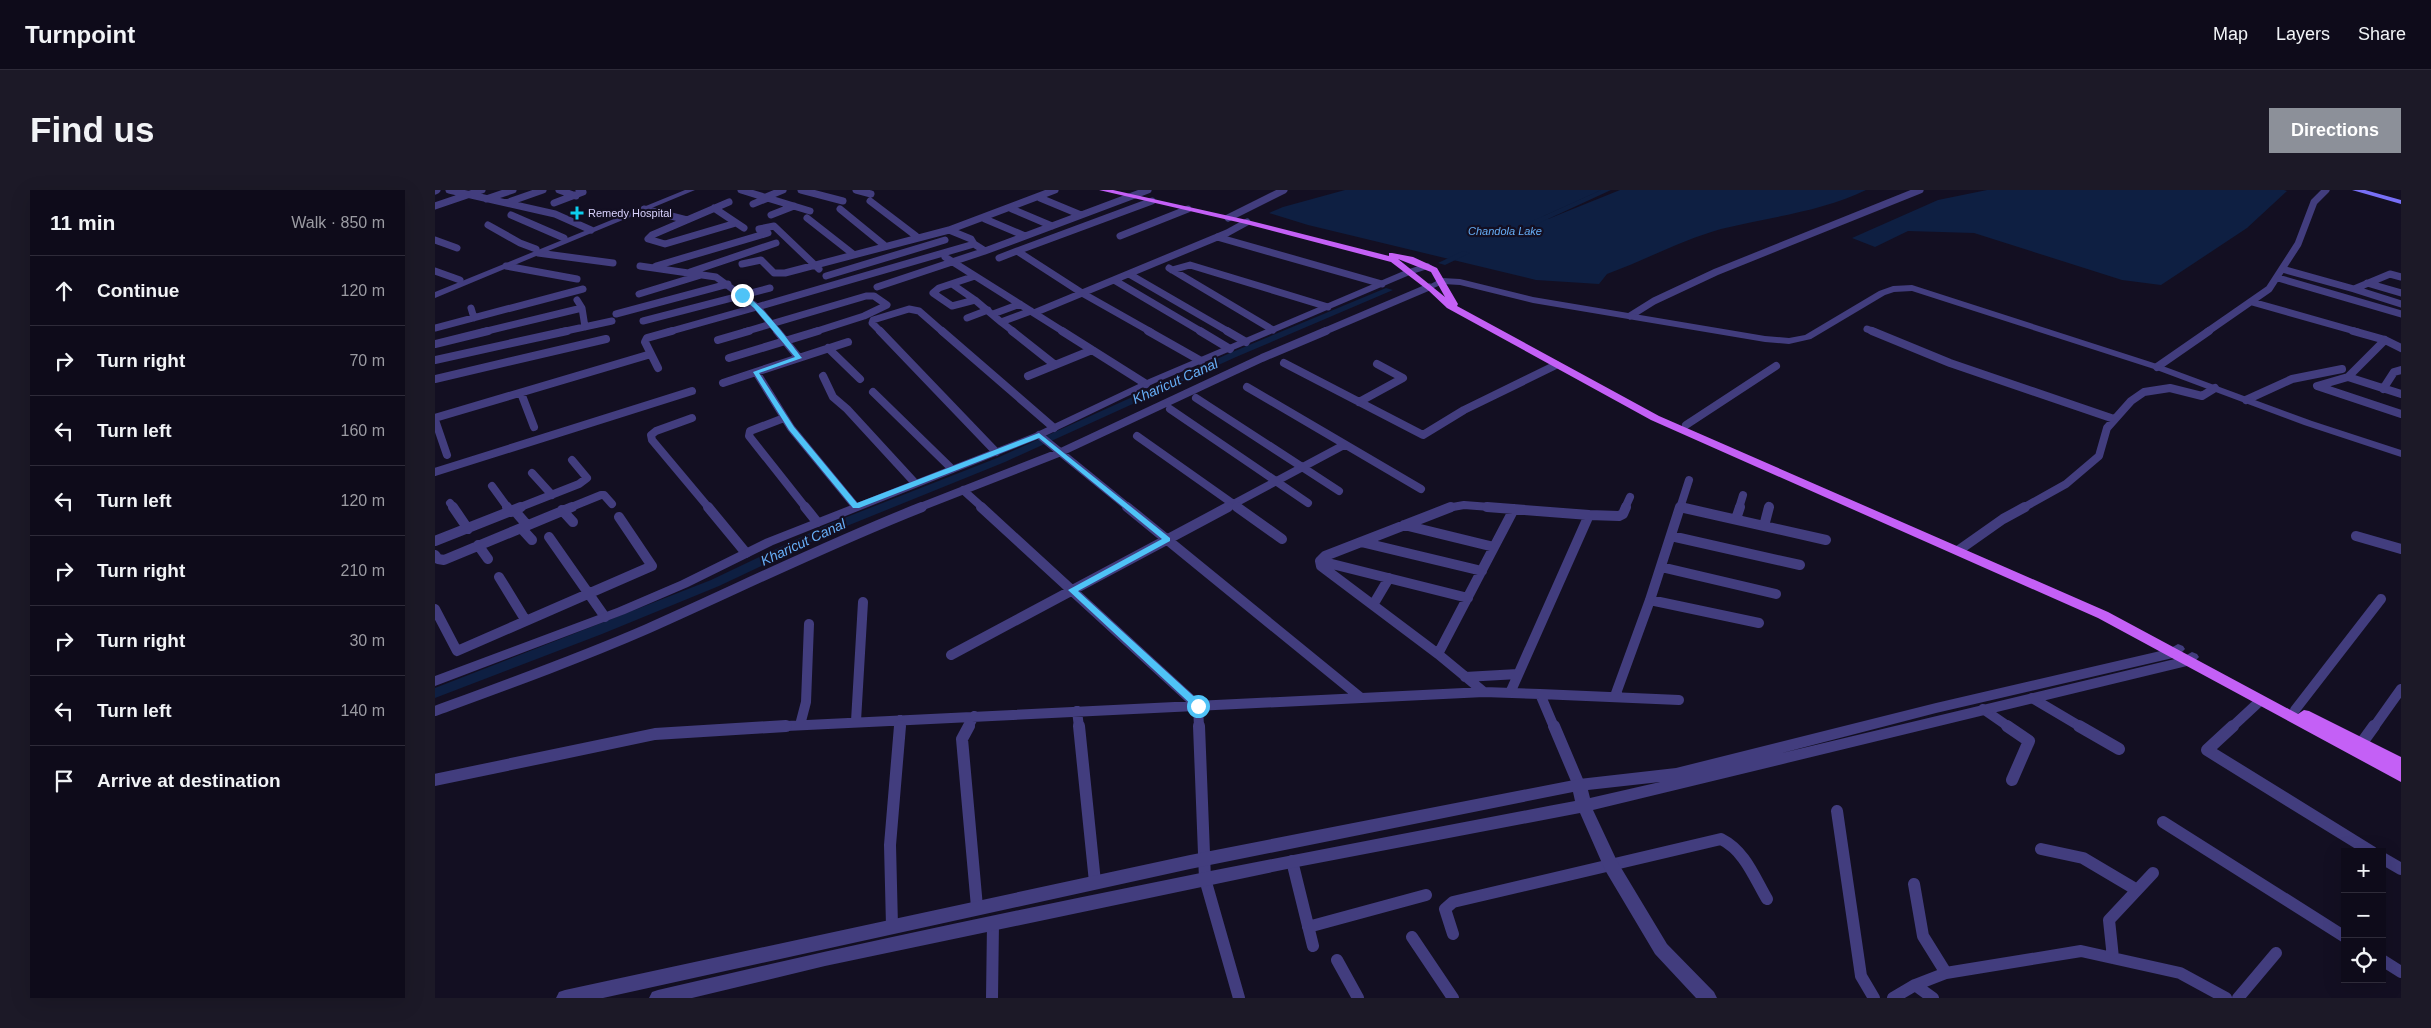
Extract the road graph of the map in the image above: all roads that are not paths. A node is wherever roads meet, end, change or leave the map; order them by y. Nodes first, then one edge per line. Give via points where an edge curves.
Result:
1 (449, 190) edge
2 (482, 190) edge
3 (513, 190) edge
4 (543, 190) edge
5 (559, 190) edge
6 (681, 190) edge
7 (691, 190) edge
8 (741, 190) edge
9 (783, 190) edge
10 (801, 190) edge
11 (856, 190) edge
12 (1055, 190) edge
13 (1103, 190) edge
14 (1284, 190) edge
15 (1921, 190) edge
16 (2326, 190) edge
17 (2355, 190) edge
18 (2365, 190) edge
19 (578, 193) edge
20 (1138, 194) edge
21 (467, 195) junction
22 (767, 197) junction
23 (1039, 198) dead end
24 (486, 199) junction
25 (843, 201) dead end
26 (2401, 201) edge
27 (729, 202) dead end
28 (554, 203) dead end
29 (505, 204) junction
30 (753, 204) dead end
31 (435, 206) edge
32 (794, 206) junction
33 (715, 208) junction
34 (1012, 208) dead end
35 (644, 209) junction
36 (840, 209) dead end
37 (1188, 209) junction
38 (810, 210) dead end
39 (511, 215) dead end
40 (771, 215) dead end
41 (1081, 215) junction
42 (1231, 217) junction
43 (807, 218) dead end
44 (985, 219) dead end
45 (687, 220) junction
46 (1247, 222) junction
47 (736, 224) junction
48 (488, 225) dead end
49 (1052, 226) junction
50 (588, 230) junction
51 (949, 230) junction
52 (768, 232) dead end
53 (932, 232) junction
54 (916, 236) junction
55 (1025, 236) junction
56 (1121, 236) dead end
57 (1217, 237) junction
58 (564, 238) junction
59 (435, 240) edge
60 (945, 240) junction
61 (776, 243) dead end
62 (974, 244) junction
63 (884, 245) junction
64 (457, 248) dead end
65 (959, 248) junction
66 (537, 251) junction
67 (985, 251) junction
68 (1017, 251) junction
69 (853, 254) junction
70 (945, 257) dead end
71 (999, 258) dead end
72 (953, 262) junction
73 (1158, 262) junction
74 (613, 263) dead end
75 (742, 264) dead end
76 (815, 265) junction
77 (506, 266) junction
78 (640, 266) dead end
79 (1428, 266) junction
80 (650, 268) junction
81 (2282, 269) junction
82 (1172, 270) junction
83 (435, 271) edge
84 (689, 272) junction
85 (1409, 272) junction
86 (703, 274) junction
87 (1129, 274) junction
88 (826, 276) junction
89 (975, 276) junction
90 (2401, 277) edge
91 (2278, 278) junction
92 (577, 279) dead end
93 (460, 280) junction
94 (1113, 280) junction
95 (1442, 281) junction
96 (2367, 283) junction
97 (728, 284) junction
98 (952, 284) junction
99 (1382, 284) junction
100 (835, 285) junction
101 (877, 287) dead end
102 (1429, 287) junction
103 (583, 288) dead end
104 (770, 288) dead end
105 (2354, 289) junction
106 (435, 290) edge
107 (1082, 293) junction
108 (2401, 293) edge
109 (639, 294) dead end
110 (435, 295) edge
111 (742, 295) junction
112 (577, 300) dead end
113 (975, 300) junction
114 (2252, 302) junction
115 (1020, 304) junction
116 (2401, 304) edge
117 (757, 306) junction
118 (471, 308) dead end
119 (582, 308) junction
120 (1327, 308) junction
121 (991, 312) junction
122 (1033, 312) junction
123 (2401, 314) edge
124 (1630, 316) junction
125 (474, 318) junction
126 (967, 318) dead end
127 (643, 321) dead end
128 (1001, 322) junction
129 (771, 324) junction
130 (436, 326) edge
131 (585, 327) junction
132 (1867, 329) dead end
133 (1273, 330) junction
134 (606, 339) dead end
135 (718, 340) dead end
136 (2385, 340) junction
137 (785, 341) junction
138 (848, 342) dead end
139 (1246, 342) junction
140 (435, 344) edge
141 (828, 348) junction
142 (2401, 348) edge
143 (1230, 349) junction
144 (1092, 350) junction
145 (651, 354) junction
146 (729, 358) dead end
147 (799, 358) junction
148 (435, 360) edge
149 (1201, 361) junction
150 (1284, 363) dead end
151 (1377, 364) dead end
152 (1055, 365) junction
153 (1556, 365) junction
154 (1776, 366) dead end
155 (2157, 367) junction
156 (659, 368) dead end
157 (2342, 369) dead end
158 (2401, 370) edge
159 (756, 372) junction
160 (823, 376) dead end
161 (1028, 376) dead end
162 (2348, 377) junction
163 (435, 379) edge
164 (860, 379) dead end
165 (723, 383) dead end
166 (1146, 384) junction
167 (1247, 387) dead end
168 (2215, 388) junction
169 (2383, 389) junction
170 (692, 391) dead end
171 (873, 392) dead end
172 (521, 393) junction
173 (2401, 394) edge
174 (1196, 398) dead end
175 (2246, 400) junction
176 (1359, 402) junction
177 (1170, 409) dead end
178 (2401, 414) edge
179 (692, 418) dead end
180 (784, 418) junction
181 (435, 419) edge
182 (2114, 419) junction
183 (1685, 426) junction
184 (534, 427) dead end
185 (1054, 428) junction
186 (1039, 435) junction
187 (1137, 436) dead end
188 (1344, 445) junction
189 (996, 452) junction
190 (1061, 452) junction
191 (2401, 454) edge
192 (447, 455) dead end
193 (572, 460) dead end
194 (1303, 467) junction
195 (952, 469) junction
196 (435, 472) edge
197 (532, 474) dead end
198 (1689, 480) dead end
199 (1276, 481) junction
200 (915, 483) junction
201 (492, 486) dead end
202 (1421, 489) dead end
203 (963, 490) junction
204 (1339, 491) dead end
205 (552, 495) junction
206 (1743, 495) dead end
207 (1630, 497) dead end
208 (1308, 503) dead end
209 (450, 504) dead end
210 (611, 504) dead end
211 (1233, 505) junction
212 (1769, 506) dead end
213 (856, 507) junction
214 (1681, 507) junction
215 (1514, 509) junction
216 (562, 510) junction
217 (512, 511) junction
218 (1589, 515) junction
219 (619, 517) dead end
220 (1736, 519) junction
221 (573, 522) dead end
222 (817, 522) junction
223 (1404, 525) junction
224 (1764, 526) junction
225 (524, 527) junction
226 (468, 529) junction
227 (549, 536) dead end
228 (1671, 536) junction
229 (2356, 536) dead end
230 (1282, 539) dead end
231 (532, 540) dead end
232 (1167, 540) junction
233 (1826, 540) dead end
234 (435, 541) edge
235 (1361, 542) junction
236 (478, 545) junction
237 (1494, 547) junction
238 (1960, 548) junction
239 (2401, 549) edge
240 (746, 553) junction
241 (435, 555) edge
242 (488, 559) dead end
243 (1320, 561) junction
244 (1800, 565) dead end
245 (1661, 567) junction
246 (1482, 571) junction
247 (499, 577) dead end
248 (1389, 578) junction
249 (1072, 590) junction
250 (589, 594) junction
251 (1776, 594) dead end
252 (1468, 598) junction
253 (2381, 599) dead end
254 (1651, 600) junction
255 (863, 602) dead end
256 (1373, 605) junction
257 (435, 609) edge
258 (605, 617) junction
259 (526, 621) junction
260 (1759, 623) dead end
261 (809, 624) dead end
262 (1438, 654) junction
263 (951, 655) dead end
264 (2183, 655) junction
265 (1518, 674) junction
266 (1465, 676) junction
267 (435, 681) edge
268 (2401, 689) edge
269 (1485, 692) junction
270 (1510, 693) junction
271 (1540, 694) junction
272 (1615, 696) junction
273 (1360, 697) junction
274 (2032, 698) junction
275 (1679, 700) dead end
276 (2260, 701) junction
277 (1198, 706) junction
278 (1983, 709) junction
279 (2295, 710) junction
280 (435, 711) edge
281 (1077, 712) junction
282 (974, 716) junction
283 (900, 720) junction
284 (856, 721) junction
285 (800, 725) junction
286 (2361, 744) junction
287 (2119, 749) dead end
288 (2401, 764) edge
289 (2401, 776) edge
290 (435, 780) edge
291 (2012, 780) dead end
292 (1579, 785) junction
293 (1584, 806) junction
294 (1837, 811) dead end
295 (2163, 822) dead end
296 (2366, 848) edge
297 (2041, 849) dead end
298 (1204, 859) junction
299 (1292, 861) junction
300 (2386, 861) edge
301 (1611, 865) junction
302 (2401, 870) edge
303 (2153, 873) dead end
304 (1205, 879) junction
305 (1095, 882) junction
306 (1915, 884) dead end
307 (2137, 890) junction
308 (1426, 895) dead end
309 (1767, 899) dead end
310 (977, 907) junction
311 (993, 922) junction
312 (892, 926) junction
313 (1308, 927) junction
314 (1453, 934) dead end
315 (2341, 934) edge
316 (1412, 937) dead end
317 (1313, 946) dead end
318 (2276, 953) dead end
319 (2113, 958) junction
320 (1337, 960) dead end
321 (2386, 963) edge
322 (2401, 972) edge
323 (1946, 973) junction
324 (1915, 985) junction
325 (565, 998) edge
326 (658, 998) edge
327 (992, 998) edge
328 (1239, 998) edge
329 (1358, 998) edge
330 (1453, 998) edge
331 (1708, 998) edge
332 (1874, 998) edge
333 (1893, 998) edge
334 (1933, 998) edge
335 (2226, 998) edge
336 (2237, 998) edge

1 - 21 street
2 - 21 street
3 - 24 street
4 - 29 street
5 - 19 street
6 - 50 street
7 - 35 street
8 - 22 street
9 - 22 street
10 - 25 street
11 - 54 street via 871,198
12 - 51 street
13 - 20 main road
14 - 42 street
15 - 124 street via 1716,272
16 - 81 street via 2319,194 2305,230
17 - 26 main road
18 - 26 main road
19 - 28 street
20 - 37 main road
20 - 41 street
20 - 42 main road
20 - 68 street
21 - 24 street
21 - 31 street
22 - 30 street
22 - 32 street
23 - 41 street
24 - 29 street
27 - 33 street
29 - 50 street via 555,214
32 - 38 street
32 - 40 street
33 - 45 street
33 - 47 street
34 - 49 street
35 - 45 street
35 - 50 street
36 - 63 street
37 - 42 main road
37 - 56 street
39 - 58 street
41 - 49 street
42 - 46 main road
42 - 79 main road
43 - 69 street
44 - 55 street
45 - 47 street via 648,239 665,244
46 - 57 street
46 - 85 main road via 1372,253 1394,260
47 - 76 street via 746,230 774,226
48 - 66 street
49 - 55 street
50 - 58 street
50 - 66 street
51 - 53 street
51 - 62 street via 971,239
52 - 80 street
53 - 54 street
53 - 60 street
54 - 63 street
55 - 67 street
57 - 73 street
57 - 99 street
58 - 66 street
59 - 64 street
60 - 65 street
60 - 88 street
61 - 84 street
62 - 65 street
62 - 67 street
63 - 69 street
65 - 100 street
66 - 74 street
66 - 77 street
66 - 93 street
67 - 72 street
68 - 71 street
68 - 107 street
69 - 76 street
70 - 72 street
72 - 89 street
72 - 101 street
73 - 82 street
73 - 87 street
75 - 76 street via 761,260 778,274
76 - 88 street
77 - 92 street
77 - 110 street
78 - 80 street
79 - 85 street
79 - 95 main road
80 - 84 street
81 - 91 street
81 - 105 street
82 - 120 street via 1190,265
82 - 133 street
83 - 93 street
84 - 86 street
85 - 99 street
85 - 102 main road
86 - 97 street
86 - 109 street
87 - 94 street
87 - 139 street
88 - 100 street
89 - 98 street
89 - 115 street
90 - 96 street via 2391,274
91 - 114 street
91 - 123 street
93 - 106 street
94 - 107 street
94 - 143 street
95 - 102 street
95 - 124 street
95 - 183 main road via 1455,304 1480,319
96 - 105 street
96 - 108 street
97 - 111 street
97 - 131 street
98 - 113 street
98 - 113 street via 933,293 952,306
99 - 120 street
100 - 117 street
102 - 153 main road via 1450,306
102 - 190 street via 1262,358
103 - 125 street
104 - 111 street
105 - 116 street
107 - 122 street
107 - 149 street
111 - 117 street
111 - 127 street
112 - 119 street
113 - 121 street
114 - 136 street
114 - 155 street
115 - 121 street
115 - 122 street
117 - 129 street
117 - 145 street via 647,338 645,342
118 - 125 street
119 - 131 street
119 - 140 street
120 - 133 street
121 - 126 street
121 - 128 street
122 - 128 street
122 - 144 street
124 - 155 street via 1789,341 1822,330 1882,293 1912,288
125 - 130 street
128 - 152 street
129 - 135 street
129 - 137 street
129 - 137 street via 870,295 887,305 885,309
131 - 148 street
132 - 182 street via 1959,366
133 - 139 street
134 - 163 street
136 - 142 street
136 - 162 street
137 - 146 street
137 - 147 street
138 - 141 street
139 - 143 street
141 - 147 street
141 - 164 street
143 - 149 street
144 - 152 street
144 - 166 street
145 - 156 street
145 - 172 street
147 - 159 street
149 - 166 street
150 - 176 street
151 - 176 street via 1403,378
152 - 161 street
153 - 176 street via 1465,410 1423,435
153 - 238 main road via 1655,418
154 - 183 street
155 - 168 street
157 - 175 street via 2292,379
158 - 169 street via 2394,372
159 - 165 street
159 - 180 street
160 - 200 street via 833,397
162 - 169 street
162 - 178 street via 2317,386
166 - 185 street
167 - 188 street
168 - 175 street
168 - 182 street via 2202,396 2170,388 2144,392
169 - 173 street
170 - 196 street
171 - 195 street
172 - 181 street
172 - 184 street
174 - 194 street
175 - 191 street
177 - 199 street
179 - 240 street via 656,431 651,435 652,440
180 - 213 street
180 - 222 street via 750,431 749,436
181 - 192 street
182 - 238 street via 2107,428 2099,456 2092,462 2065,484
183 - 238 main road
185 - 186 street
185 - 189 street via 919,311 909,309 873,320 871,323
186 - 189 street
186 - 190 street
187 - 211 street
188 - 194 street
188 - 202 street
189 - 195 street
190 - 203 street
190 - 232 street
193 - 205 street via 587,478
194 - 199 street
194 - 204 street
195 - 200 street
197 - 205 street
198 - 214 street
199 - 208 street
199 - 211 street
200 - 213 street
201 - 217 street
203 - 249 street
203 - 280 street via 850,535 647,629
205 - 217 street
206 - 220 street
207 - 218 street via 1619,516
209 - 226 street
210 - 216 street via 601,495
211 - 230 street
211 - 232 street
212 - 224 street
213 - 222 street
214 - 220 street
214 - 228 street
215 - 218 street
215 - 223 street via 1450,507
215 - 237 street
216 - 221 street
216 - 225 street
217 - 225 street
217 - 226 street
218 - 265 street
219 - 250 street via 652,566
220 - 224 street
222 - 240 street
223 - 235 street
223 - 237 street
224 - 233 street
225 - 231 street
225 - 236 street
226 - 234 street
227 - 250 street
228 - 244 street
228 - 245 street
229 - 239 street
232 - 249 street
232 - 273 street
235 - 243 street
235 - 246 street
236 - 241 street via 444,560
236 - 242 street
237 - 246 street
238 - 264 main road
240 - 258 street via 684,584
243 - 248 street
243 - 256 street via 1321,566
245 - 251 street
245 - 254 street
246 - 252 street
247 - 259 street
248 - 252 street
248 - 256 street
249 - 263 street
249 - 277 street
250 - 258 street
250 - 259 street
252 - 262 street
253 - 279 street
254 - 260 street
254 - 272 street
255 - 284 street
256 - 262 street
257 - 259 street via 457,652
258 - 267 street
261 - 285 street via 806,702
262 - 266 street
264 - 274 street
264 - 276 main road
264 - 279 main road
264 - 292 street via 1936,708 1676,774
265 - 266 street
265 - 270 street
266 - 269 street
268 - 286 street
269 - 270 street
269 - 273 street
270 - 271 street
271 - 272 street
271 - 292 street
272 - 275 street
273 - 277 street
274 - 278 street
274 - 287 street
276 - 289 main road
276 - 296 street via 2207,750
277 - 281 street
277 - 298 street
278 - 291 street via 2029,740
278 - 293 street
279 - 286 main road
281 - 282 street
281 - 305 street
282 - 283 street
282 - 310 street via 962,740
283 - 284 street
283 - 312 street via 890,845
284 - 285 street
285 - 290 street via 655,734
286 - 288 main road
292 - 293 street
292 - 298 street
293 - 299 street
293 - 301 street
294 - 332 street via 1861,976
295 - 315 street
297 - 307 street via 2083,858
298 - 304 street
298 - 305 street
299 - 304 street
299 - 313 street
300 - 302 street
301 - 309 street via 1721,839 1731,842
301 - 314 street via 1453,902 1445,908
301 - 331 street via 1661,949
303 - 307 street
304 - 311 street
304 - 328 street
305 - 310 street
306 - 323 street via 1923,936
307 - 319 street via 2109,920
308 - 313 street
310 - 312 street
311 - 326 street
311 - 327 street
312 - 325 street
313 - 317 street
316 - 330 street
318 - 336 street
319 - 323 street via 2081,951
319 - 335 street via 2180,973
320 - 329 street
321 - 322 street
323 - 324 street
324 - 333 street
324 - 334 street

